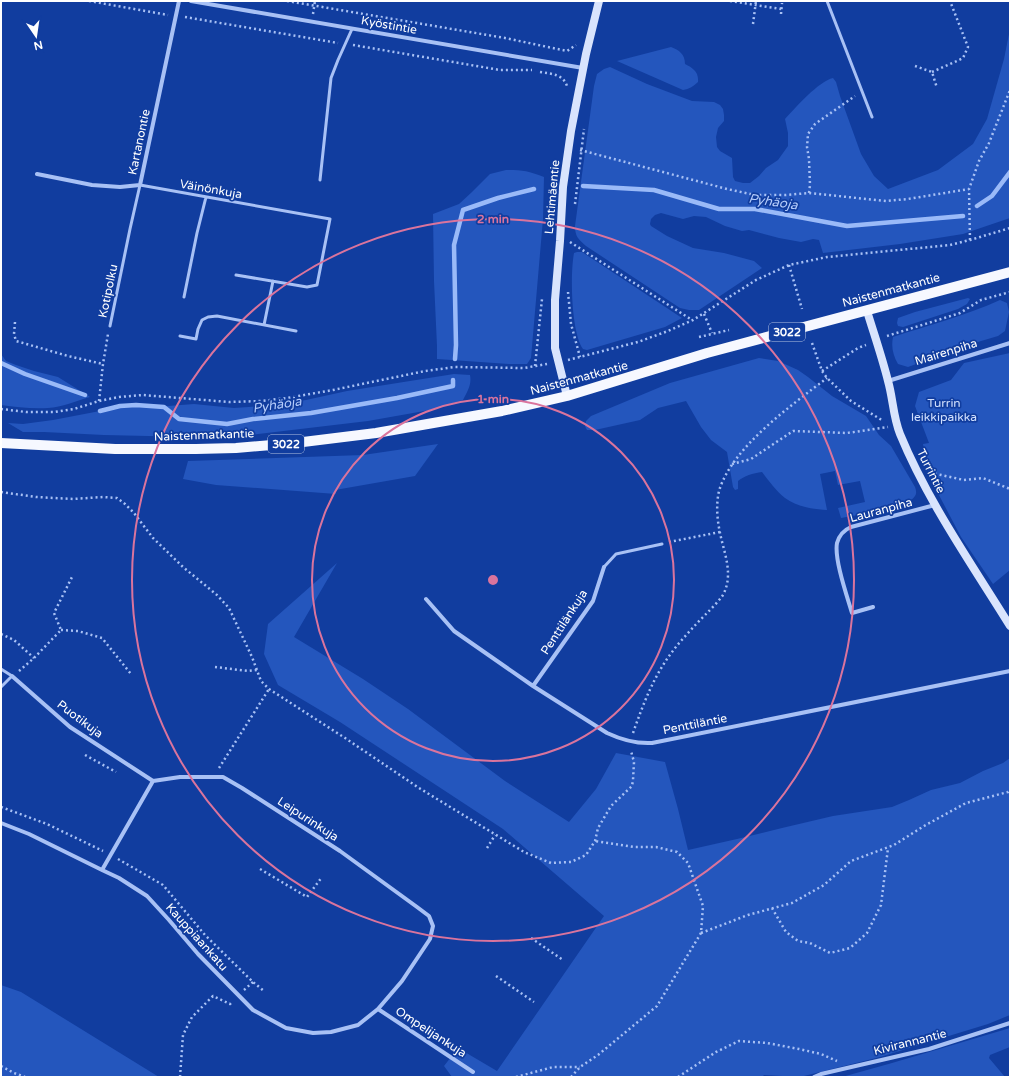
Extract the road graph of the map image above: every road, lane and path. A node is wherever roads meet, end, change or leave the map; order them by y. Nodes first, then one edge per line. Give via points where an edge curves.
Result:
1 (89, 1) edge
2 (179, 1) edge
3 (191, 1) edge
4 (287, 1) edge
5 (599, 1) edge
6 (730, 1) edge
7 (756, 1) edge
8 (827, 1) edge
9 (950, 1) edge
10 (782, 3) dead end
11 (755, 5) junction
12 (729, 6) dead end
13 (781, 9) junction
14 (781, 14) dead end
15 (176, 16) junction
16 (753, 24) dead end
17 (352, 29) junction
18 (580, 40) dead end
19 (346, 44) junction
20 (915, 66) dead end
21 (583, 68) junction
22 (532, 70) dead end
23 (539, 72) dead end
24 (932, 72) junction
25 (937, 88) dead end
26 (1010, 90) edge
27 (569, 93) dead end
28 (848, 100) dead end
29 (872, 117) dead end
30 (585, 125) dead end
31 (570, 148) junction
32 (582, 150) junction
33 (37, 174) dead end
34 (320, 180) dead end
35 (140, 185) junction
36 (969, 189) junction
37 (809, 192) junction
38 (206, 197) junction
39 (574, 208) dead end
40 (1010, 228) edge
41 (570, 236) dead end
42 (970, 240) junction
43 (569, 242) junction
44 (569, 249) dead end
45 (789, 264) junction
46 (1010, 272) edge
47 (236, 275) dead end
48 (273, 281) junction
49 (568, 289) dead end
50 (1010, 292) edge
51 (543, 296) dead end
52 (184, 297) dead end
53 (802, 309) dead end
54 (867, 311) junction
55 (704, 314) junction
56 (693, 320) junction
57 (14, 322) dead end
58 (264, 325) junction
59 (110, 326) joint
60 (730, 330) dead end
61 (296, 331) dead end
62 (712, 333) junction
63 (180, 336) dead end
64 (699, 337) dead end
65 (876, 341) junction
66 (812, 343) dead end
67 (1010, 343) edge
68 (580, 357) junction
69 (558, 362) junction
70 (103, 364) junction
71 (535, 366) junction
72 (822, 371) junction
73 (827, 378) junction
74 (888, 381) junction
75 (567, 396) junction
76 (99, 401) junction
77 (1, 409) edge
78 (897, 425) junction
79 (1, 443) edge
80 (732, 465) junction
81 (927, 468) dead end
82 (1010, 489) edge
83 (1, 492) edge
84 (935, 505) junction
85 (720, 532) junction
86 (662, 544) joint
87 (604, 567) joint
88 (73, 575) dead end
89 (426, 598) dead end
90 (873, 607) dead end
91 (1010, 626) edge
92 (61, 630) junction
93 (1, 634) edge
94 (34, 658) junction
95 (215, 666) dead end
96 (1, 669) edge
97 (257, 670) junction
98 (1010, 671) edge
99 (131, 674) dead end
100 (12, 676) junction
101 (533, 686) junction
102 (1, 687) edge
103 (269, 688) junction
104 (629, 742) junction
105 (85, 755) dead end
106 (116, 772) dead end
107 (213, 777) junction
108 (153, 781) junction
109 (1010, 790) edge
110 (1, 823) edge
111 (495, 835) junction
112 (595, 841) junction
113 (487, 848) dead end
114 (888, 848) junction
115 (260, 869) dead end
116 (102, 870) junction
117 (322, 877) dead end
118 (772, 908) junction
119 (701, 933) junction
120 (531, 938) dead end
121 (563, 960) dead end
122 (496, 976) dead end
123 (534, 1002) dead end
124 (230, 1004) dead end
125 (378, 1009) junction
126 (1010, 1023) edge
127 (1, 1066) edge
128 (580, 1067) junction
129 (845, 1069) junction
130 (473, 1072) dead end
131 (25, 1077) edge
132 (180, 1077) edge
133 (516, 1077) edge
134 (571, 1077) edge
135 (678, 1077) edge
136 (814, 1077) edge

1 - 15 path
2 - 15 street, Kartanontie
3 - 17 street, Kyöstintie
4 - 18 path via 567,51
5 - 21 street, Lehtimäentie
6 - 11 path
6 - 12 path
7 - 11 path
8 - 29 lane
9 - 24 path via 968,47 963,58
10 - 13 path
11 - 13 path
11 - 16 path
13 - 14 path
15 - 19 path
15 - 35 street, Kartanontie
17 - 19 lane
17 - 21 street, Kyöstintie
19 - 22 path via 500,70
19 - 34 lane via 331,78
20 - 24 path
21 - 31 street, Lehtimäentie
23 - 27 path via 559,76 565,81
24 - 25 path
26 - 36 path
28 - 37 path via 815,124 808,134
30 - 32 path
31 - 32 path
31 - 69 street, Lehtimäentie via 563,187 555,300
32 - 37 path via 755,195
32 - 39 path
33 - 35 street, Kartanontie via 92,185
35 - 38 lane, Väinönkuja
35 - 59 lane, Kotipolku
36 - 37 path via 886,201
36 - 42 path
38 - 48 lane, Väinönkuja via 330,219 317,285 307,287
38 - 52 lane
40 - 42 path
41 - 43 path
42 - 45 path via 950,245 827,256
43 - 44 path
43 - 56 path
45 - 53 path
45 - 55 path via 756,280
46 - 54 main road, Naistenmatkantie / 3022
47 - 48 lane
48 - 58 lane
49 - 68 path via 571,324
50 - 65 path via 981,300 960,313
51 - 71 path
54 - 65 street, Turrintie
54 - 75 main road, Naistenmatkantie / 3022 via 707,353
55 - 56 path
55 - 62 path
56 - 68 path via 638,342
57 - 70 path via 16,341
58 - 61 lane
58 - 63 lane via 216,316 208,317 202,320 196,339
59 - 70 path, Kotipolku
60 - 62 path
62 - 64 path
65 - 72 path via 858,348
65 - 74 street, Turrintie
66 - 72 path
67 - 74 street, Mairenpiha
68 - 69 path
69 - 71 path
69 - 75 street, Lehtimäentie
70 - 76 path, Kotipolku
71 - 76 path via 455,367 261,401 228,402 143,395
72 - 73 path
73 - 78 path via 851,401 880,419
73 - 80 path via 758,434
74 - 78 street, Turrintie
75 - 79 main road, Naistenmatkantie / 3022 via 502,411 294,444 236,448 115,449
76 - 77 path via 54,412
78 - 80 path via 847,433 793,431 751,459
78 - 84 street, Turrintie via 912,462
80 - 85 path via 726,474 717,505
81 - 82 path via 932,473 964,480 983,478
83 - 97 path via 73,499 117,498 134,513 153,538 229,608
84 - 90 street, Lauranpiha via 851,527 840,537 837,544 838,560 852,613
84 - 91 street, Turrintie
85 - 86 path
85 - 104 path via 728,570 722,595 679,643 656,676
86 - 87 lane via 616,554
87 - 101 street, Penttilänkuja via 593,601
88 - 92 path via 54,613
89 - 101 street, Penttiläntie via 454,631
92 - 94 path
92 - 99 path via 78,631 102,638
93 - 94 path via 14,640
94 - 100 path
95 - 97 path
96 - 100 lane
97 - 103 path via 261,681
98 - 104 street, Penttiläntie via 652,743
100 - 102 lane
100 - 108 street, Puotikuja via 70,727
101 - 104 street, Penttiläntie via 607,733
103 - 107 path
103 - 111 path via 419,788
104 - 112 path via 634,762 632,786 610,806 598,828
105 - 106 path
107 - 108 street, Leipurinkuja via 180,777
107 - 125 street, Leipurinkuja via 224,777 310,832 428,916 433,926 430,939 402,981
108 - 116 street
109 - 114 path via 966,803
110 - 116 street, Kauppiaankatu
111 - 112 path via 524,852 551,863 572,862 586,855
111 - 113 path
112 - 119 path via 676,852 688,863 703,906
114 - 118 path via 851,861 824,885 792,903
114 - 118 path via 881,905 867,933 850,948 830,953 810,943 798,941 786,932
115 - 117 path via 307,897
116 - 125 street, Kauppiaankatu via 147,896 198,954 253,1010 286,1028 313,1033 331,1032 358,1025
118 - 119 path
119 - 128 path via 657,1006
120 - 121 path
122 - 123 path
124 - 132 path via 213,996 192,1017 183,1035
125 - 130 street, Ompelijankuja
126 - 129 street, Kivirannantie via 929,1049
127 - 131 path
128 - 133 path via 553,1067
128 - 134 path
129 - 135 path via 838,1062 821,1054 799,1048 739,1041 716,1052
129 - 136 street, Kivirannantie

